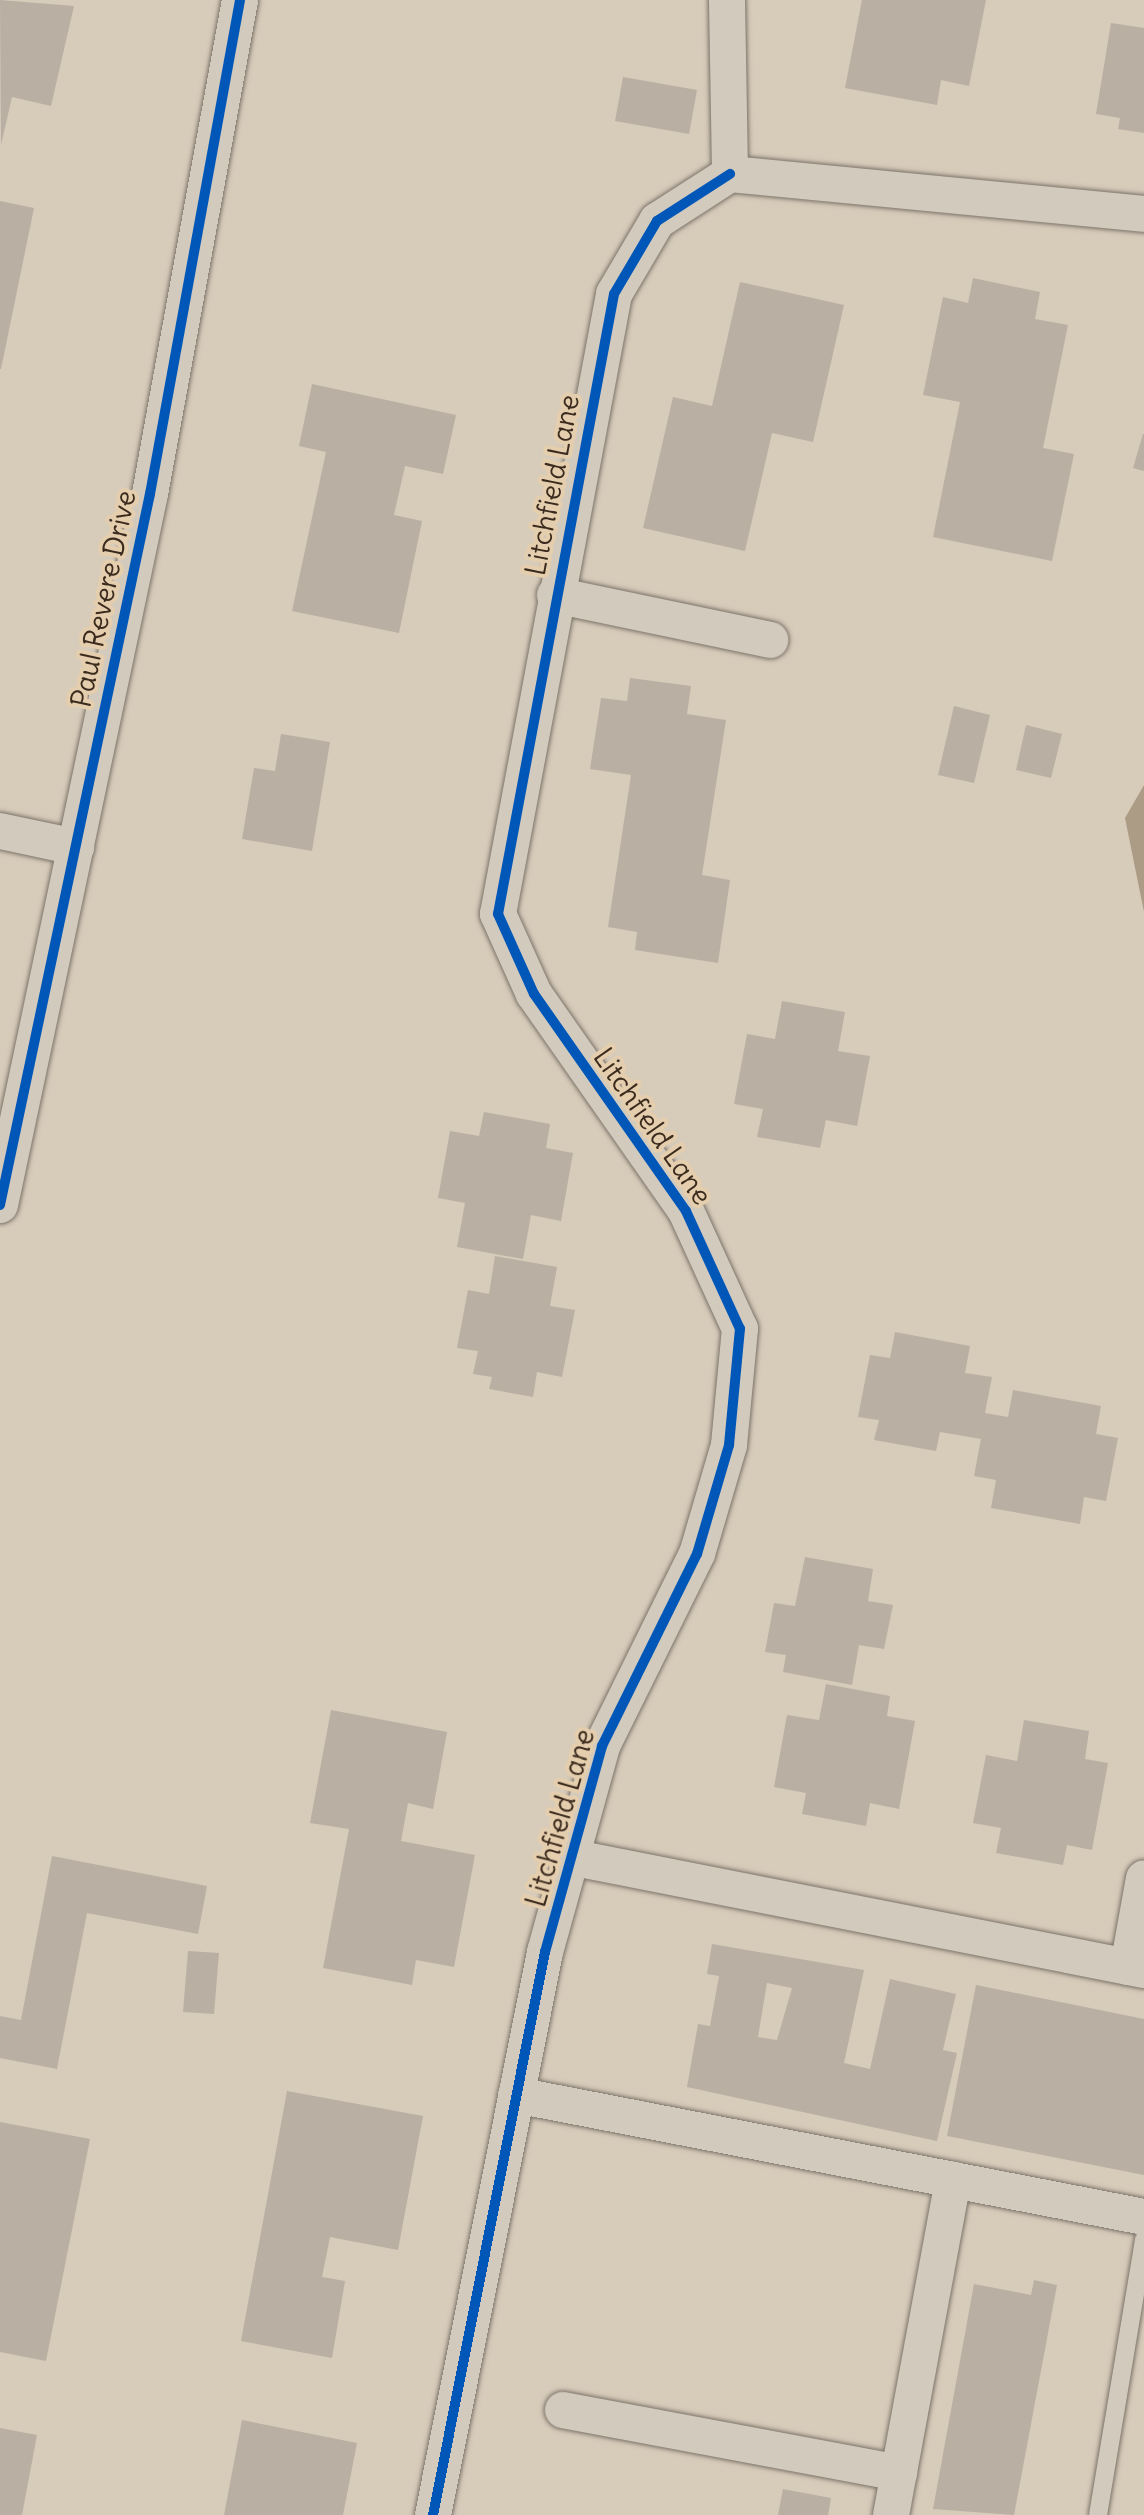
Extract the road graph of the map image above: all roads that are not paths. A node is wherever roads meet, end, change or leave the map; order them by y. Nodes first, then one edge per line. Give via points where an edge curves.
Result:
1 (240, 0) edge
2 (727, 0) edge
3 (730, 174) junction
4 (1144, 214) edge
5 (555, 595) junction
6 (770, 640) dead end
7 (0, 831) edge
8 (76, 847) junction
9 (0, 1205) edge
10 (575, 1858) junction
11 (1144, 1878) edge
12 (1136, 1969) edge
13 (516, 2095) junction
14 (953, 2180) junction
15 (1144, 2217) edge
16 (1144, 2239) edge
17 (563, 2410) dead end
18 (899, 2473) junction
19 (433, 2515) edge
20 (891, 2515) edge
21 (1098, 2515) edge

1 - 8 street, Paul Revere Drive via 150,494
2 - 3 street
3 - 4 street
3 - 5 street, Litchfield Lane via 657,221 614,294
5 - 6 street
5 - 10 street, Litchfield Lane via 498,914 534,994 686,1211 740,1329 729,1445 697,1554 602,1746
7 - 8 street
8 - 9 street, Paul Revere Drive
10 - 12 street
10 - 13 street, Litchfield Lane via 545,1952
11 - 12 street
13 - 14 street
13 - 19 street, Litchfield Lane
14 - 15 street
14 - 18 street
16 - 21 lane
17 - 18 street
18 - 20 street

